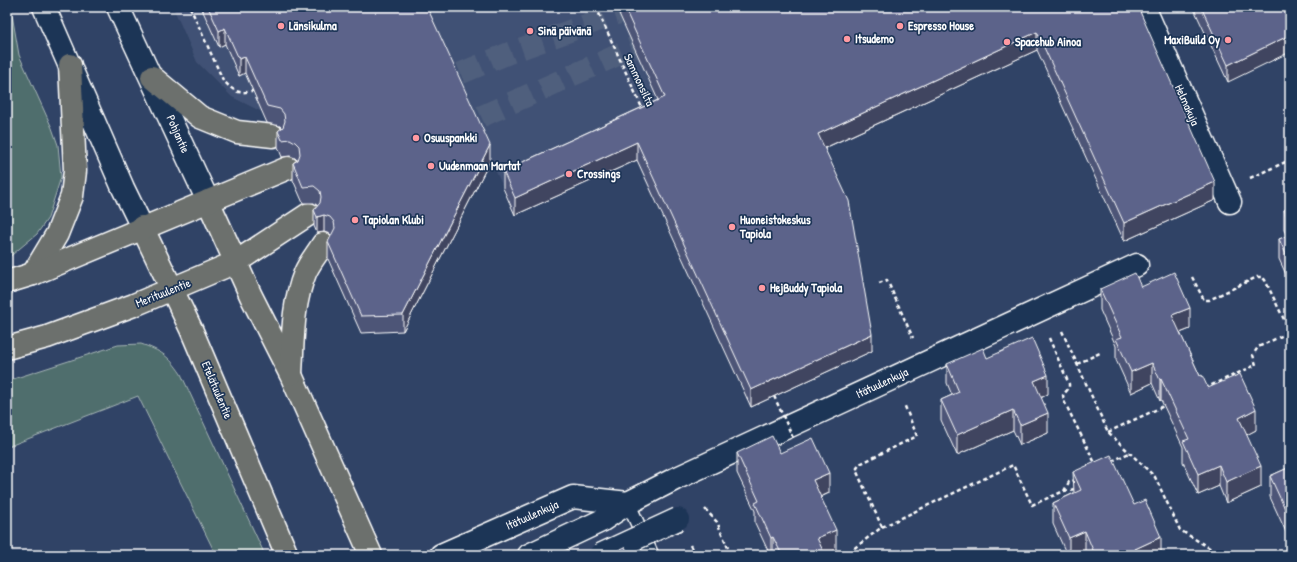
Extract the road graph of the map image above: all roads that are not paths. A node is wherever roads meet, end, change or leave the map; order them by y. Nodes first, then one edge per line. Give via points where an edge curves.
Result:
1 (44, 7) edge
2 (118, 7) edge
3 (1144, 7) edge
4 (70, 65) junction
5 (152, 77) junction
6 (273, 136) dead end
7 (288, 168) dead end
8 (1227, 196) road end
9 (208, 201) junction
10 (309, 214) dead end
11 (142, 227) junction
12 (323, 244) dead end
13 (236, 262) junction
14 (1137, 265) dead end
15 (33, 274) junction
16 (7, 282) edge
17 (172, 290) junction
18 (7, 348) edge
19 (291, 375) junction
20 (628, 503) junction
21 (678, 519) dead end
22 (287, 555) edge
23 (371, 555) edge
24 (441, 555) edge
25 (529, 555) edge
26 (600, 555) edge
27 (652, 555) edge

1 - 4 street
2 - 5 street, Pohjantie
3 - 8 street, Helmakuja
4 - 11 street
4 - 15 main road via 75,171 72,196 57,234
5 - 6 main road via 200,117 237,132
5 - 9 street, Pohjantie
7 - 9 main road
9 - 11 main road
9 - 13 main road, Pohjantie
10 - 13 main road, Merituulentie
11 - 15 main road
11 - 17 main road, Etelätuulentie
12 - 19 main road via 306,272 298,295 294,315
13 - 17 main road, Merituulentie
13 - 19 main road
14 - 20 street, Itätuulenkuja
15 - 16 main road
17 - 18 main road, Merituulentie
17 - 22 main road, Etelätuulentie
19 - 23 main road
20 - 24 street, Itätuulenkuja via 573,498
20 - 25 street, Itätuulenkuja via 601,521
20 - 27 lane
21 - 26 street, bridge

